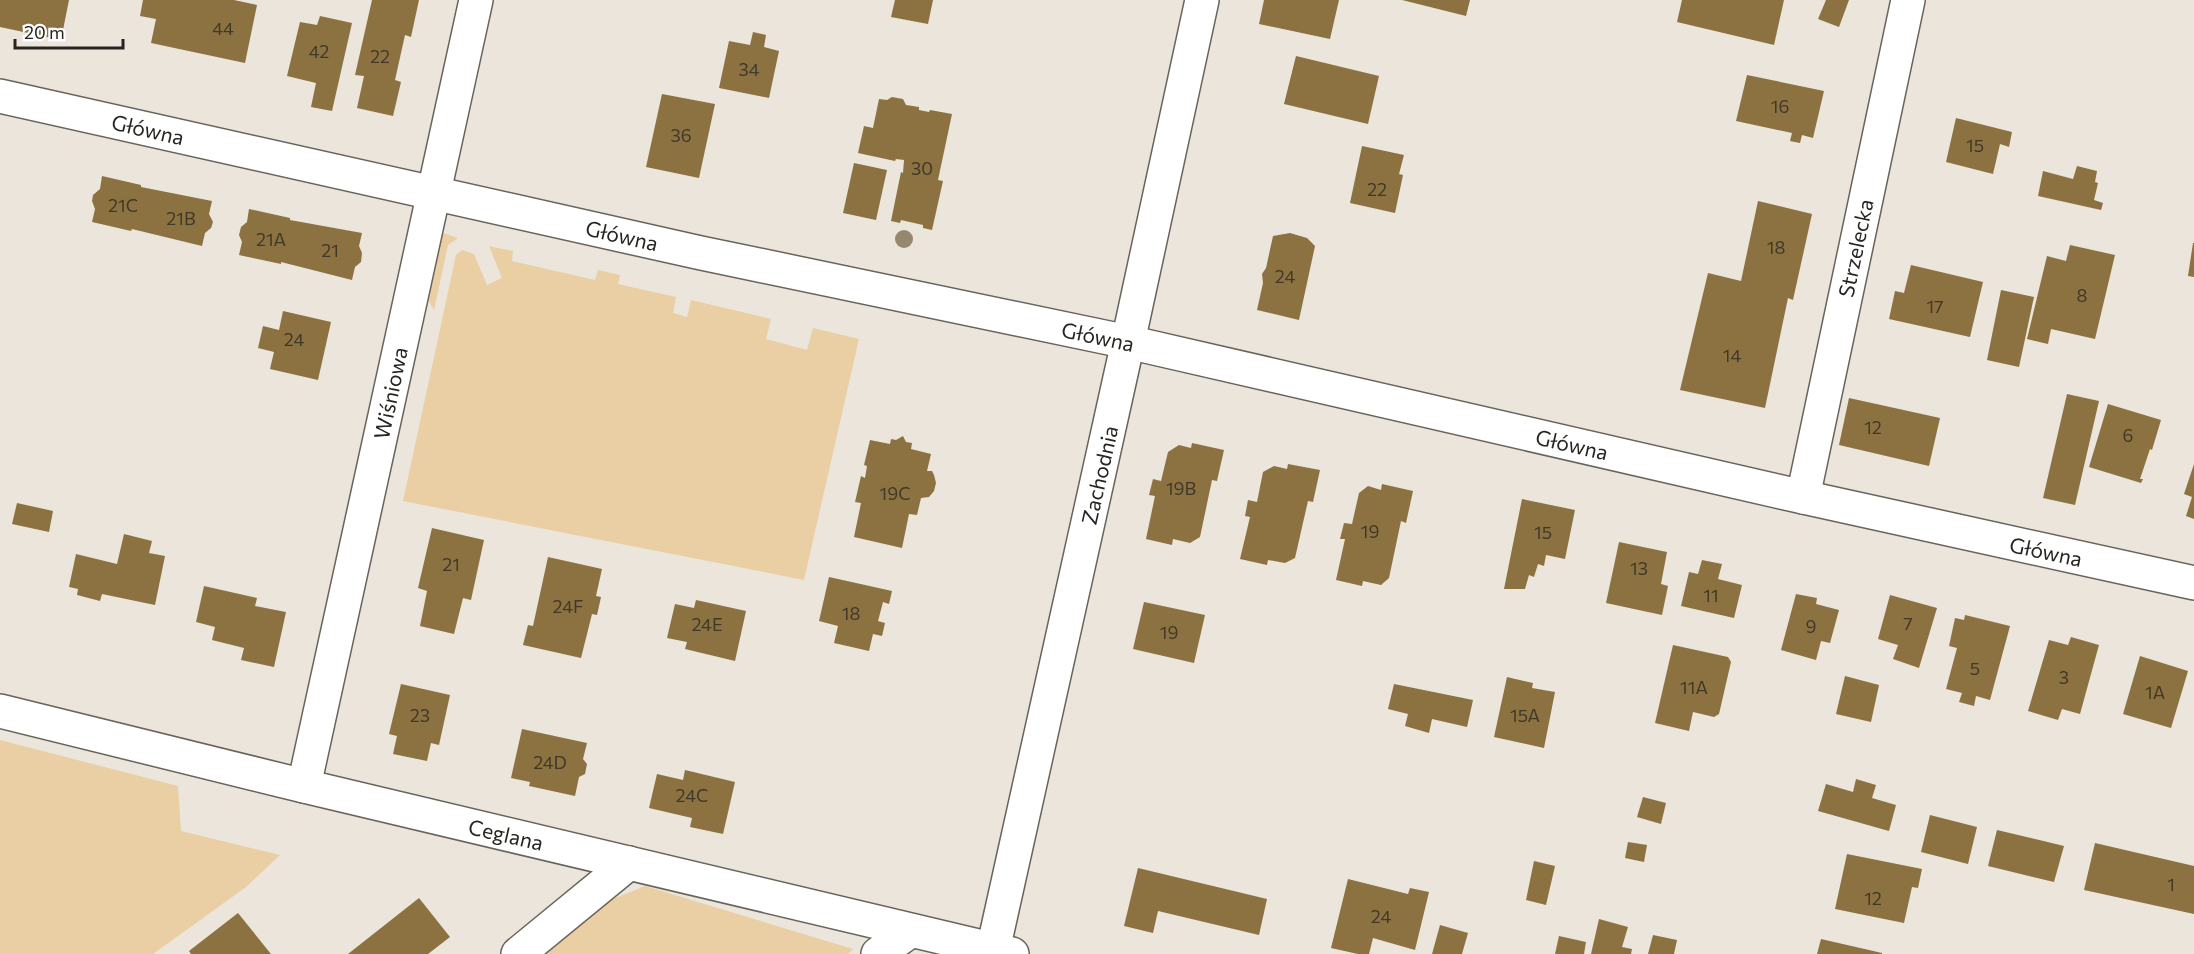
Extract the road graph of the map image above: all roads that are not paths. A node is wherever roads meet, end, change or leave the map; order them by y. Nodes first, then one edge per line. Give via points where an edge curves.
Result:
1 (476, 0) edge
2 (1202, 0) edge
3 (1908, 0) edge
4 (0, 96) edge
5 (434, 193) junction
6 (1128, 342) junction
7 (1803, 497) junction
8 (2194, 583) edge
9 (0, 711) edge
10 (304, 786) junction
11 (629, 863) junction
12 (909, 931) junction
13 (1002, 952) edge
14 (518, 954) edge
15 (878, 954) edge

1 - 5 street, Wiśniowa
2 - 6 street, Zachodnia
3 - 7 street, Strzelecka
4 - 5 street, Główna
5 - 6 street, Główna
5 - 10 street, Wiśniowa
6 - 7 street, Główna
6 - 13 street, Zachodnia
7 - 8 street, Główna
9 - 10 street, Ceglana
10 - 11 street, Ceglana
11 - 12 street, Ceglana
11 - 14 street
12 - 13 street, Ceglana
12 - 15 street

